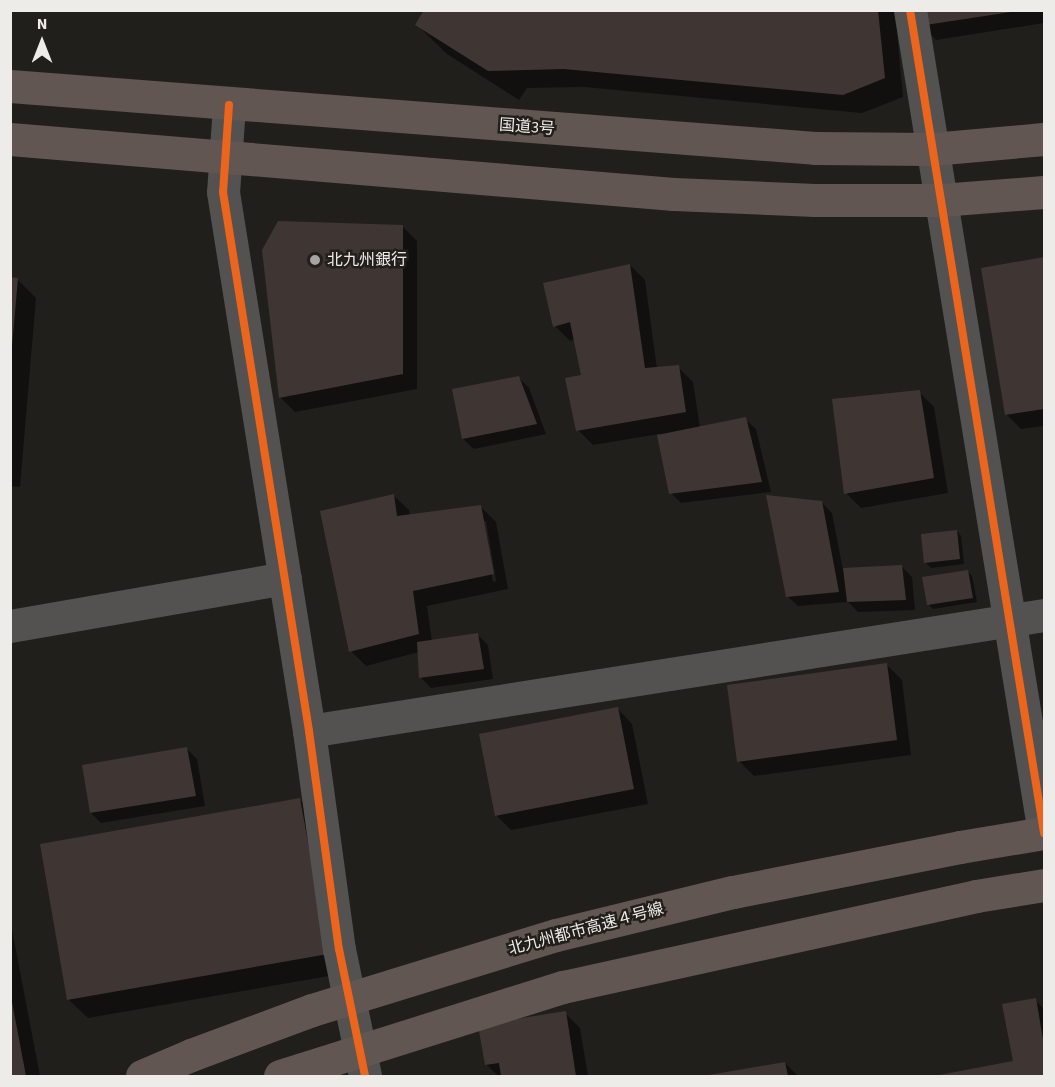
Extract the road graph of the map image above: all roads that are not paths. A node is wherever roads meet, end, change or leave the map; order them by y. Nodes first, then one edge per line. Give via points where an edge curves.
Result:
1 (910, 10) edge
2 (10, 86) edge
3 (230, 105) junction
4 (10, 139) edge
5 (1044, 139) edge
6 (932, 149) junction
7 (225, 156) junction
8 (1044, 192) edge
9 (940, 200) junction
10 (285, 578) junction
11 (1044, 615) edge
12 (1009, 621) junction
13 (10, 626) edge
14 (309, 731) junction
15 (1044, 833) edge
16 (1044, 885) edge
17 (363, 1069) edge
18 (142, 1077) edge
19 (270, 1077) edge
20 (280, 1077) edge

1 - 6 street
2 - 3 highway, 国道3号
3 - 6 highway, 国道3号 via 814,148
3 - 7 street
4 - 7 highway
5 - 6 highway, 国道3号
6 - 9 street
7 - 9 highway via 674,194
7 - 10 street via 223,192
8 - 9 highway
9 - 12 street
10 - 13 street
10 - 14 street
11 - 12 street
12 - 14 street
12 - 15 street
14 - 17 street via 339,949
15 - 18 highway, 北九州都市高速４号線 via 734,892 556,935 312,1010
16 - 20 highway via 965,898 563,987
17 - 19 street

